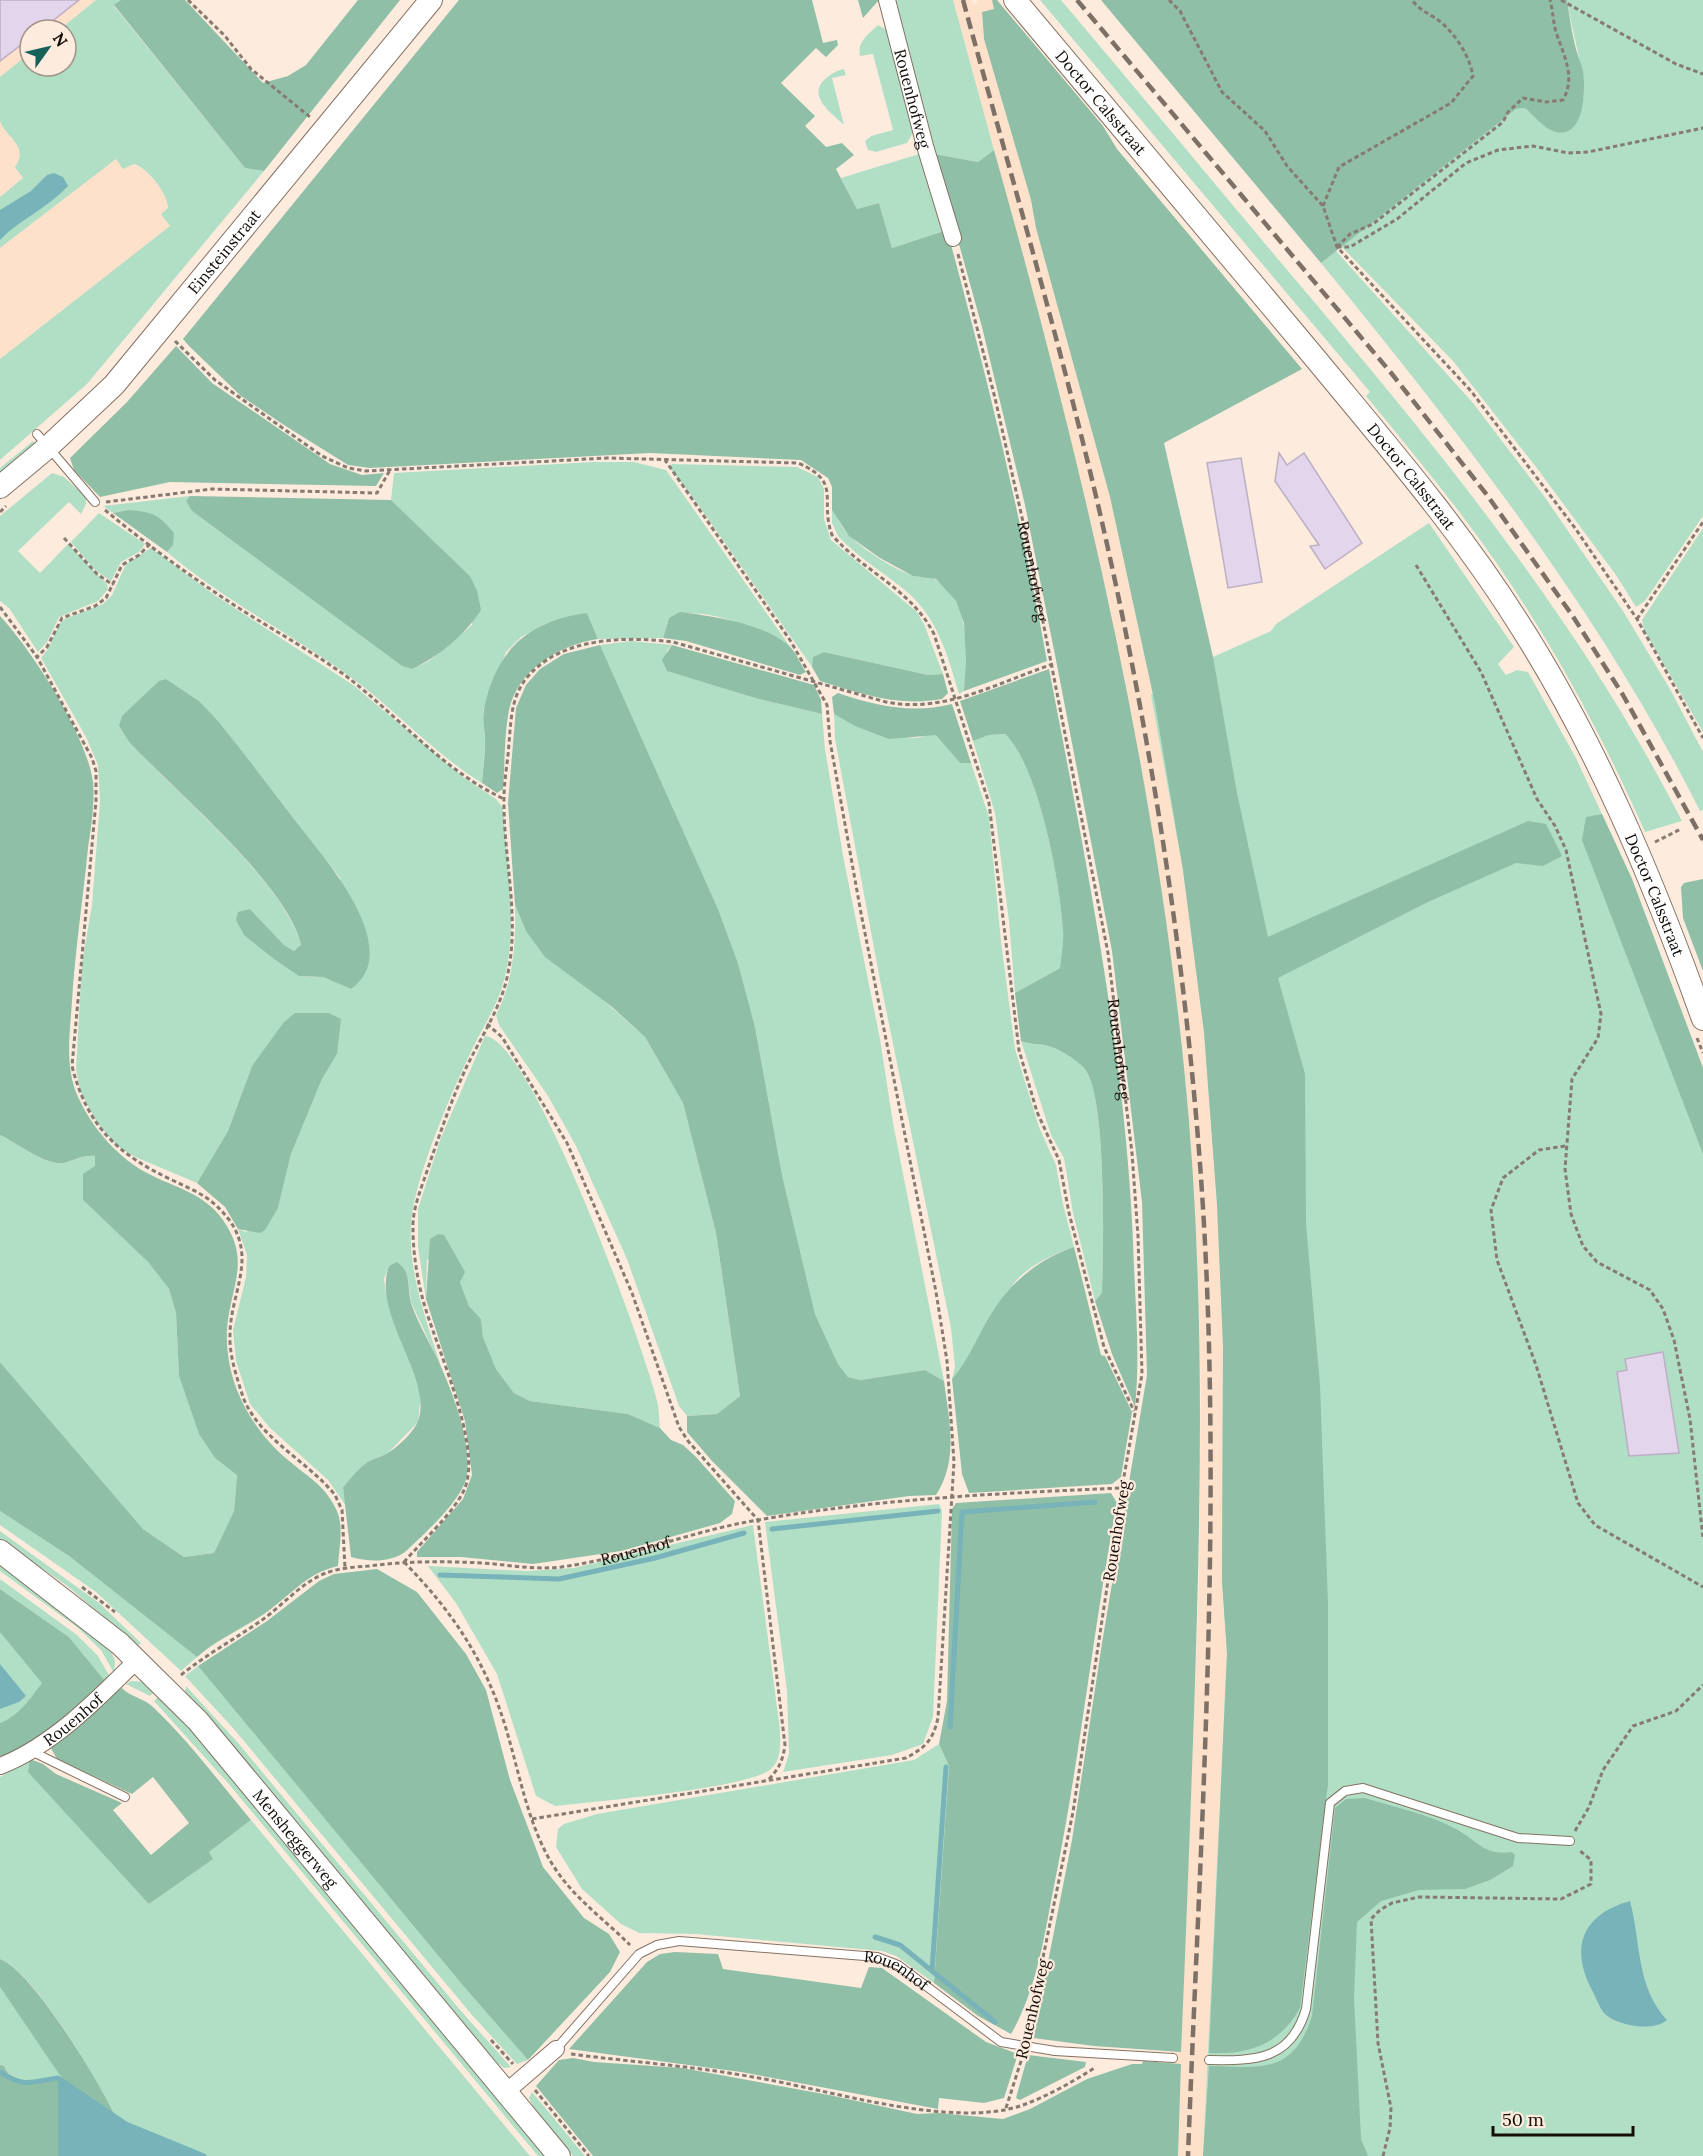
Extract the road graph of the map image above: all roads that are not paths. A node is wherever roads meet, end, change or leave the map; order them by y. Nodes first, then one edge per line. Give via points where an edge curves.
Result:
1 (431, 0) edge
2 (887, 0) edge
3 (1015, 0) edge
4 (953, 238) road end
5 (43, 440) junction
6 (0, 488) edge
7 (95, 502) dead end
8 (1703, 1019) edge
9 (0, 1551) edge
10 (137, 1660) junction
11 (31, 1751) junction
12 (0, 1766) edge
13 (125, 1797) dead end
14 (1570, 1841) road end
15 (555, 2049) joint
16 (1173, 2058) dead end
17 (1209, 2060) dead end
18 (506, 2092) junction
19 (559, 2156) edge

1 - 5 street, Einsteinstraat via 114,385
2 - 4 street, Rouenhofweg
3 - 8 street, Doctor Calsstraat via 1418,484 1504,601 1589,746 1638,851
5 - 6 street, Einsteinstraat
5 - 7 lane
9 - 10 street, Mensheggerweg
10 - 11 street, Rouenhof via 87,1707
10 - 18 street, Mensheggerweg via 198,1721
11 - 12 street, Rouenhof
11 - 13 lane
14 - 17 lane via 1518,1838 1363,1788 1345,1791 1330,1803 1306,2009 1300,2031 1281,2050 1260,2057
15 - 16 lane, Rouenhof via 639,1954 679,1941 878,1957 898,1965 1000,2042 1113,2056
15 - 18 street, Rouenhof
18 - 19 street, Mensheggerweg

